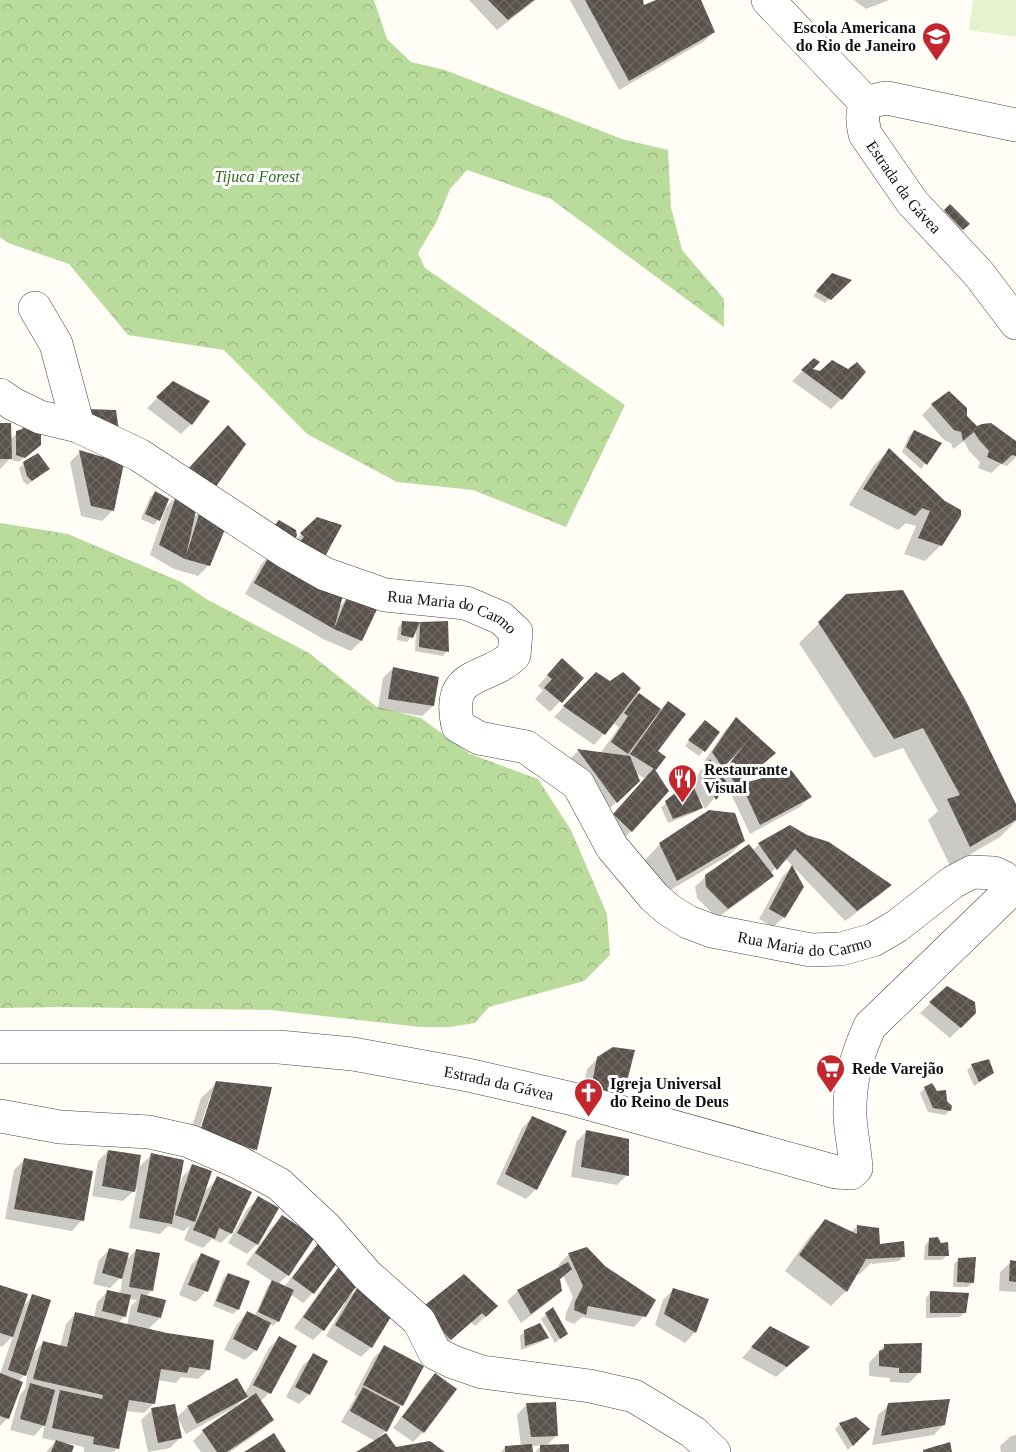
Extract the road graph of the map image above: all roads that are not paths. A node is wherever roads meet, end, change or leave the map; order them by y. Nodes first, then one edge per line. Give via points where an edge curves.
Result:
1 (768, 0) edge
2 (867, 104) junction
3 (1016, 125) edge
4 (34, 308) dead end
5 (1016, 323) edge
6 (0, 395) edge
7 (78, 426) junction
8 (1015, 886) edge
9 (0, 1047) edge
10 (0, 1116) edge
11 (714, 1452) edge

1 - 2 street
2 - 3 street via 887,98
2 - 5 street, Estrada da Gávea via 863,111 866,134 883,162 912,202 979,274
4 - 7 street via 56,344
6 - 7 street, Rua Maria do Carmo via 40,417
7 - 8 street, Rua Maria do Carmo via 139,455 325,574 386,595 466,603 501,618 516,632 514,655 505,664 471,677 460,689 458,726 479,738 526,747 578,783 612,847 654,897 688,922 783,946 841,949 873,940 897,927 963,875 994,873
8 - 9 street, Estrada da Gávea via 870,1026 850,1085 856,1168 851,1173 820,1168 573,1099 353,1054 279,1047
10 - 11 street via 60,1127 149,1132 189,1140 238,1162 279,1184 326,1228 367,1275 419,1322 435,1353 482,1372 590,1386 634,1396 693,1432

